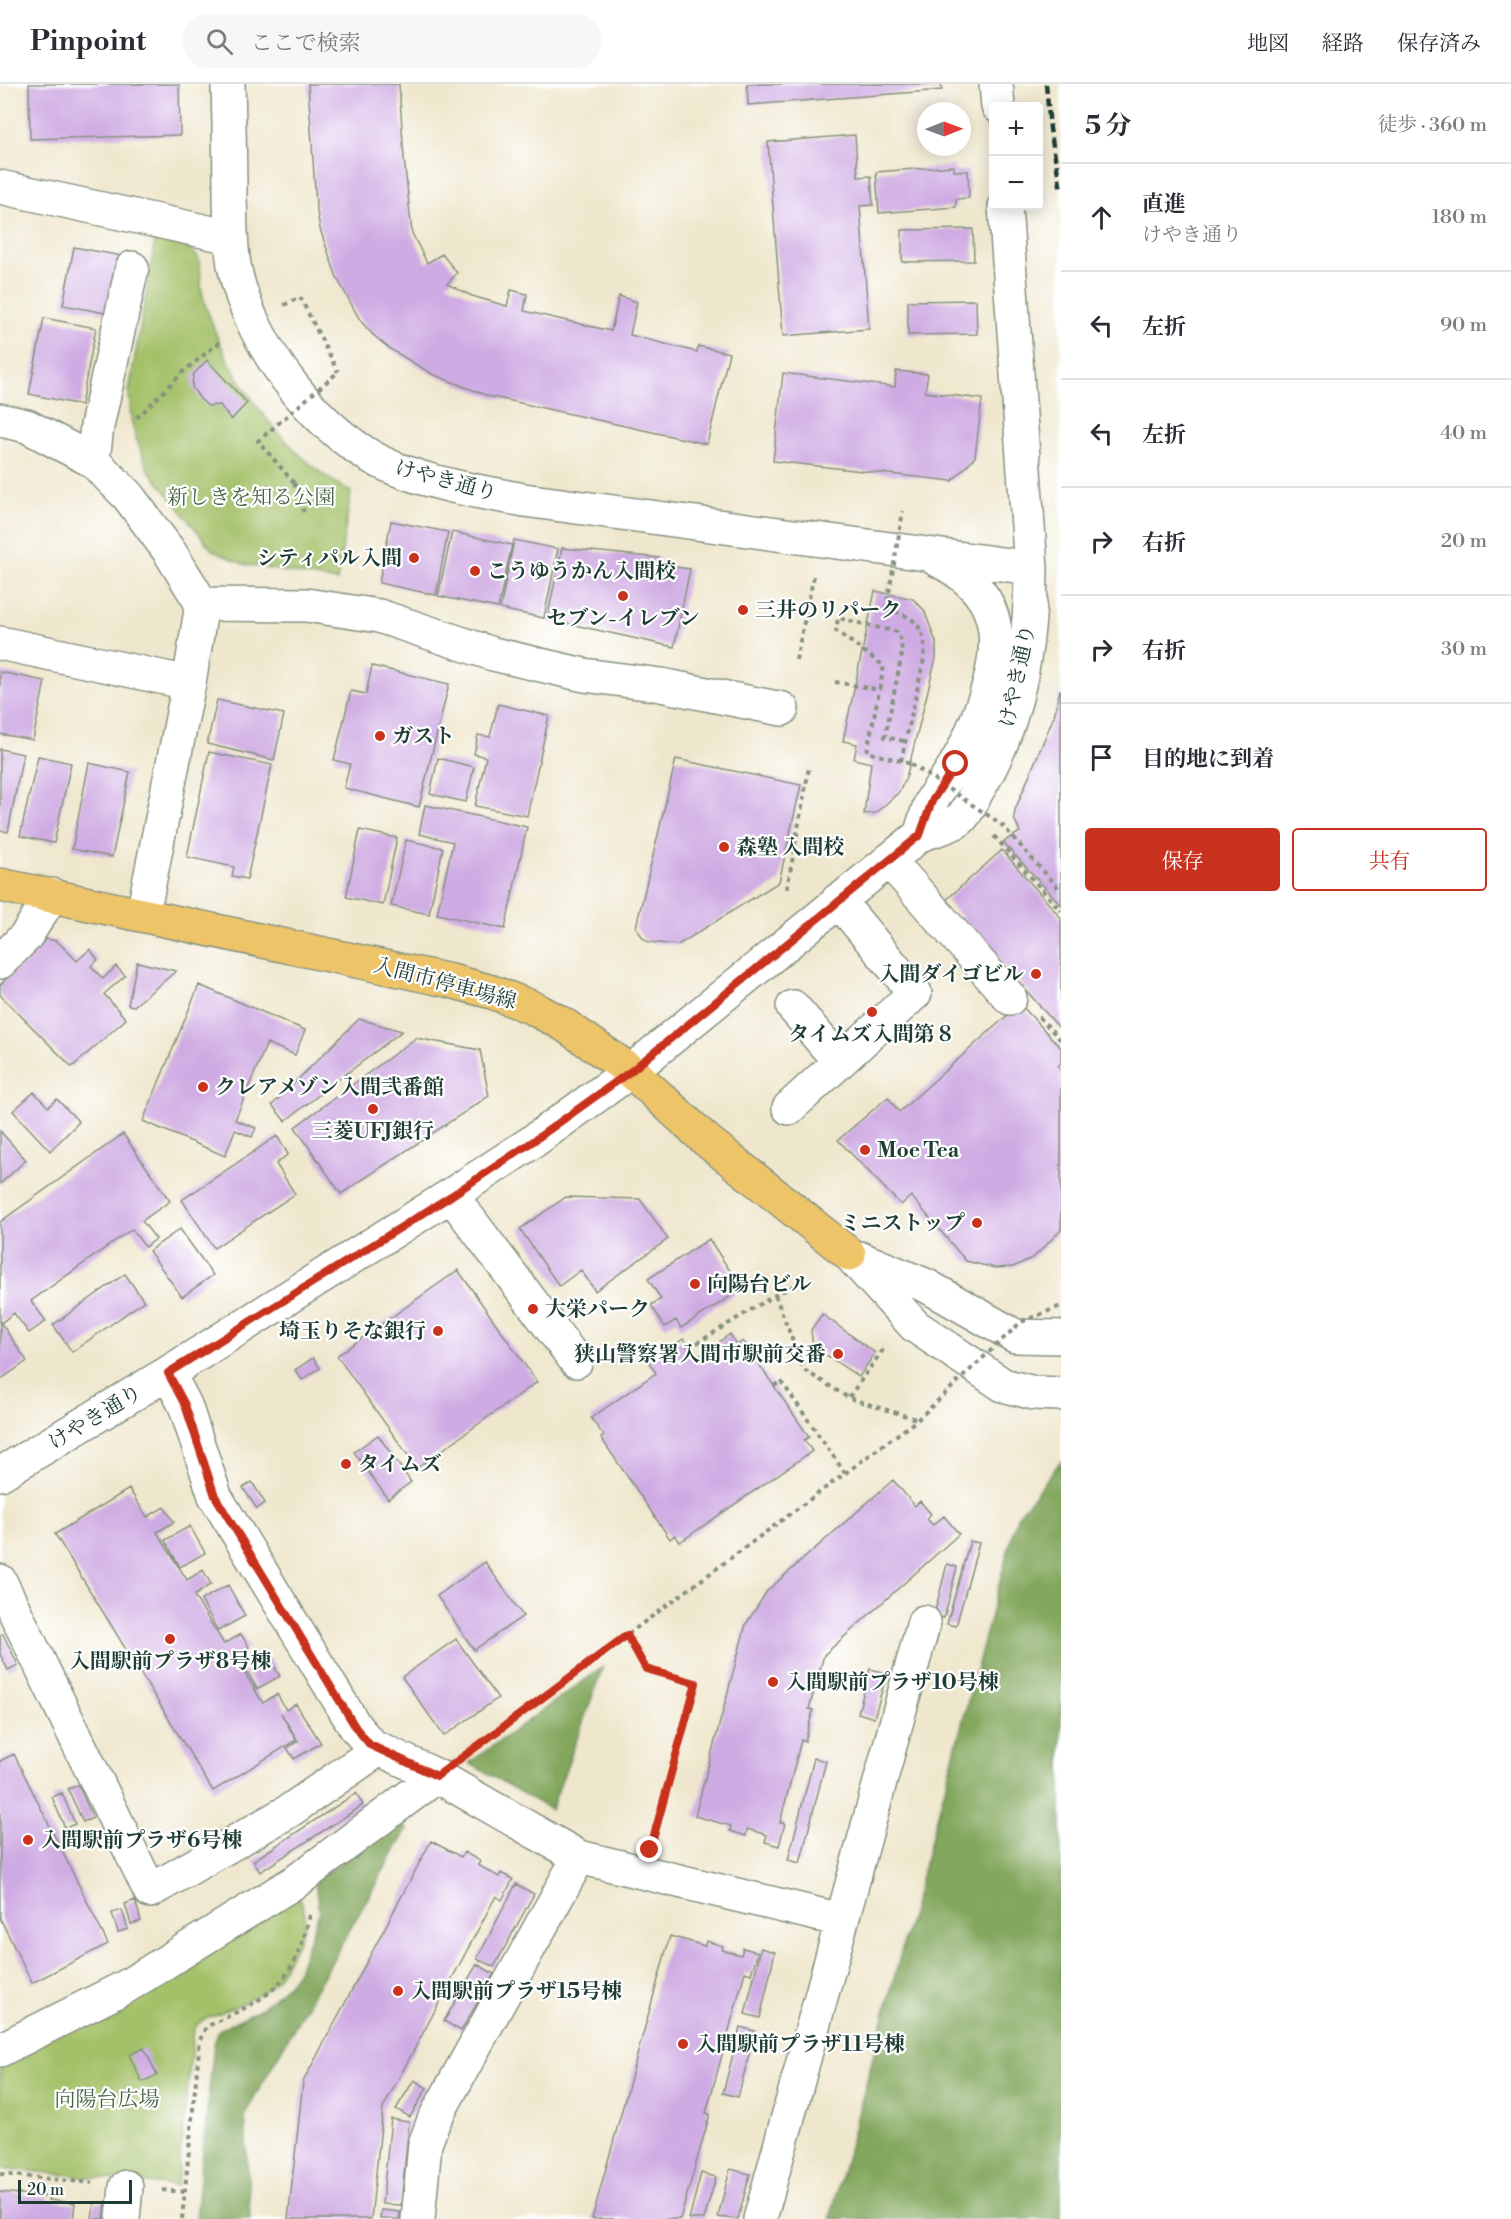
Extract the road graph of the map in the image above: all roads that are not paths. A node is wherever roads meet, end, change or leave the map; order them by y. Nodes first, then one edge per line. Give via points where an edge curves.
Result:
1 (228, 84) edge
2 (996, 84) edge
3 (998, 102) edge
4 (0, 187) edge
5 (1005, 210) edge
6 (231, 237) junction
7 (132, 268) dead end
8 (0, 420) edge
9 (93, 461) junction
10 (906, 551) junction
11 (1031, 568) junction
12 (202, 604) junction
13 (0, 643) edge
14 (189, 683) junction
15 (782, 709) dead end
16 (920, 835) junction
17 (889, 860) junction
18 (0, 885) edge
19 (52, 895) junction
20 (838, 900) junction
21 (143, 914) junction
22 (0, 962) edge
23 (1010, 998) dead end
24 (793, 1007) dead end
25 (839, 1061) junction
26 (631, 1071) junction
27 (789, 1108) dead end
28 (451, 1196) junction
29 (849, 1254) junction
30 (1061, 1337) edge
31 (576, 1361) dead end
32 (168, 1373) junction
33 (1061, 1394) edge
34 (0, 1474) edge
35 (0, 1581) edge
36 (924, 1622) dead end
37 (379, 1749) junction
38 (437, 1776) junction
39 (579, 1857) junction
40 (841, 1920) junction
41 (0, 2050) edge
42 (126, 2187) dead end
43 (123, 2219) edge
44 (418, 2219) edge
45 (760, 2219) edge

1 - 6 street, けやき通り
2 - 3 street
4 - 6 street
5 - 11 street
6 - 10 street, けやき通り via 244,302 277,365 331,427 364,453 394,468 467,490 524,500
7 - 9 street via 97,426
8 - 9 street via 27,426
9 - 12 street via 128,496
10 - 11 street, けやき通り
10 - 16 street, けやき通り via 930,556 969,580 982,594 996,629 992,677 977,721 932,801
11 - 16 street, けやき通り via 1025,662 1004,739 960,819
12 - 14 street
12 - 15 street via 306,604 379,616 505,657 584,675 661,685
13 - 14 street
14 - 21 street
16 - 17 street, けやき通り
17 - 20 street, けやき通り
17 - 23 street
18 - 19 main road, 入間市停車場線
19 - 21 main road, 入間市停車場線
19 - 22 street via 26,936
20 - 25 street via 915,993
20 - 26 street, けやき通り
21 - 26 main road, 入間市停車場線 via 492,992 531,1006 563,1024
24 - 25 street
25 - 27 street
26 - 28 street, けやき通り
26 - 29 main road, 入間市停車場線 via 706,1140
28 - 31 street
28 - 32 street, けやき通り
29 - 30 street via 927,1286 1015,1336
29 - 33 street via 915,1326 1003,1385
32 - 34 street, けやき通り
32 - 37 street via 185,1405 215,1496 356,1728 370,1745
35 - 37 street via 150,1891 289,1811
36 - 40 street
37 - 38 street
38 - 39 street
38 - 41 street via 298,1880 127,1986
39 - 40 street
39 - 44 street via 435,2120 425,2144
40 - 45 street
42 - 43 street

